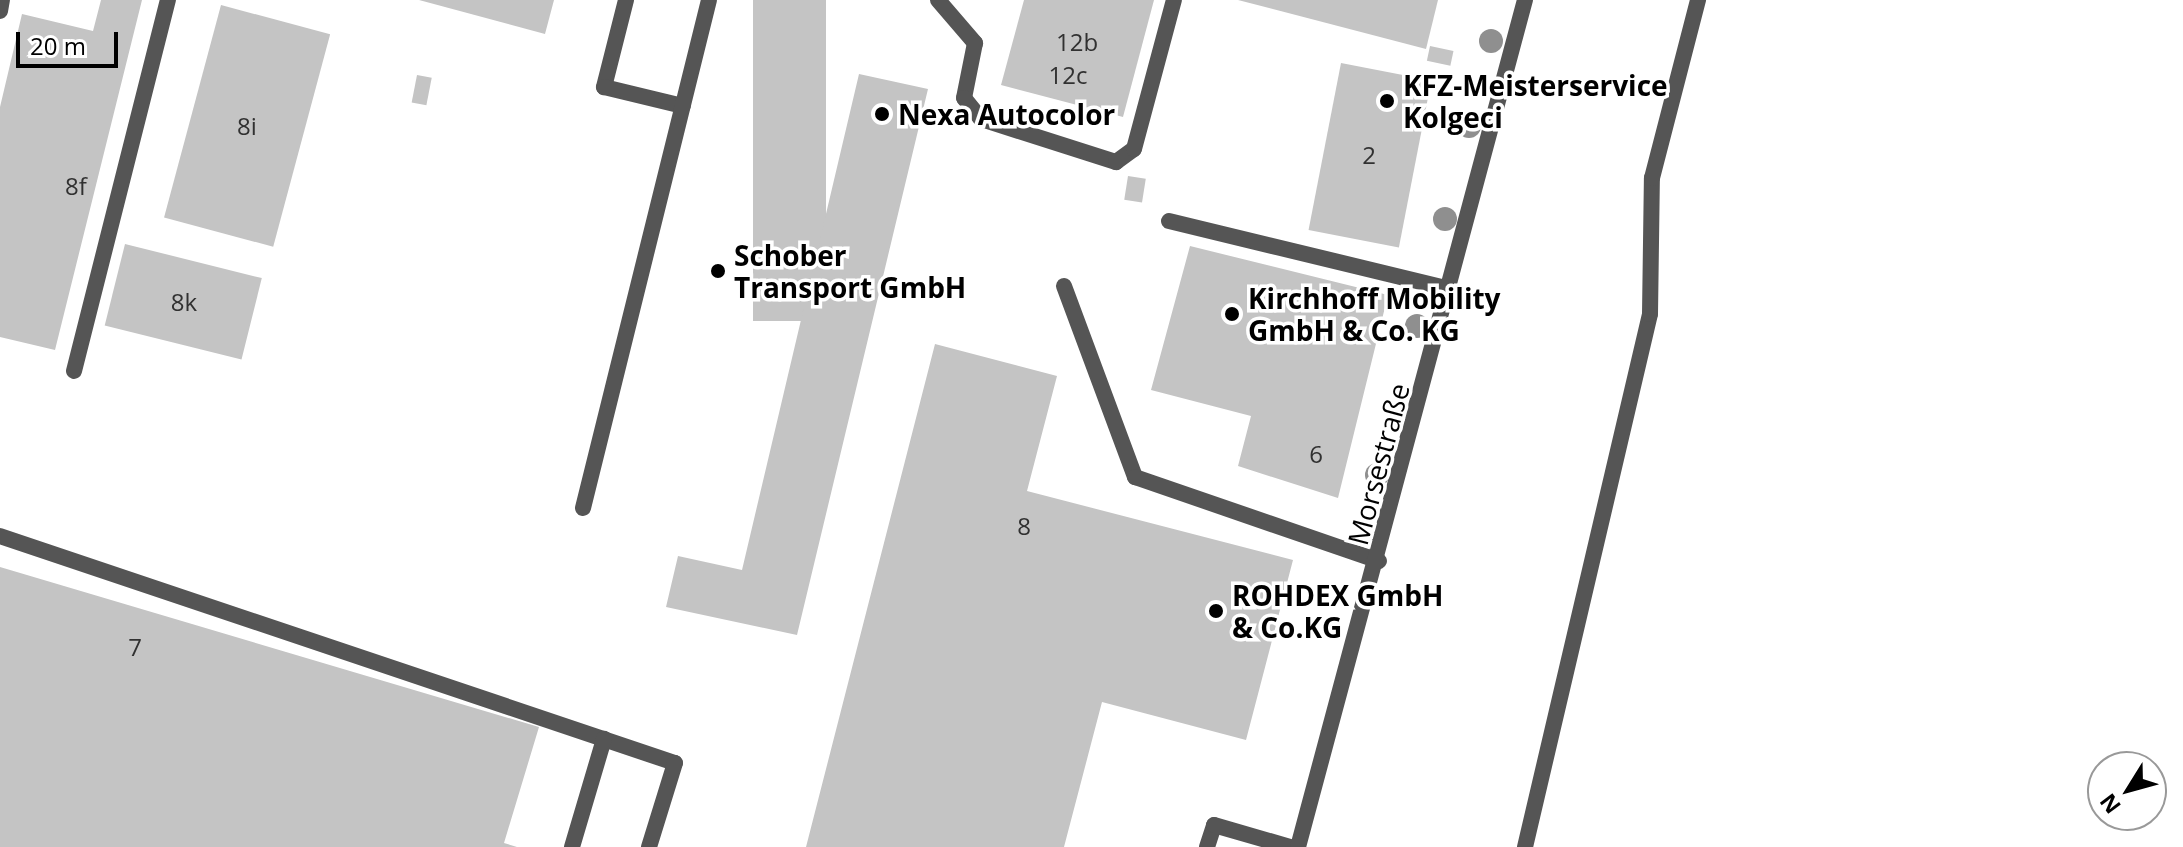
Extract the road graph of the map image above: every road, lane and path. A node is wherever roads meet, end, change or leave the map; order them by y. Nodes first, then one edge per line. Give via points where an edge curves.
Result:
1 (2, 0) edge
2 (168, 0) edge
3 (626, 0) edge
4 (709, 0) edge
5 (938, 0) edge
6 (1174, 0) edge
7 (1525, 0) edge
8 (1698, 0) edge
9 (0, 11) edge
10 (683, 106) junction
11 (1169, 221) dead end
12 (1064, 286) dead end
13 (1450, 289) junction
14 (74, 371) dead end
15 (583, 508) dead end
16 (0, 536) edge
17 (1379, 561) junction
18 (604, 739) junction
19 (572, 847) edge
20 (649, 847) edge
21 (1207, 847) edge
22 (1290, 847) edge
23 (1298, 847) edge
24 (1525, 847) edge

1 - 9 street
2 - 14 street
3 - 10 street via 604,87
4 - 10 street
5 - 6 street via 975,43 964,98 981,119 1116,162 1134,149
7 - 13 street, Morsestraße
8 - 24 street via 1652,178 1650,314
10 - 15 street
11 - 13 street
12 - 17 street via 1135,477
13 - 17 street, Morsestraße
16 - 18 street
17 - 23 street, Morsestraße
18 - 19 street
18 - 20 street via 675,763
21 - 22 street via 1214,825

